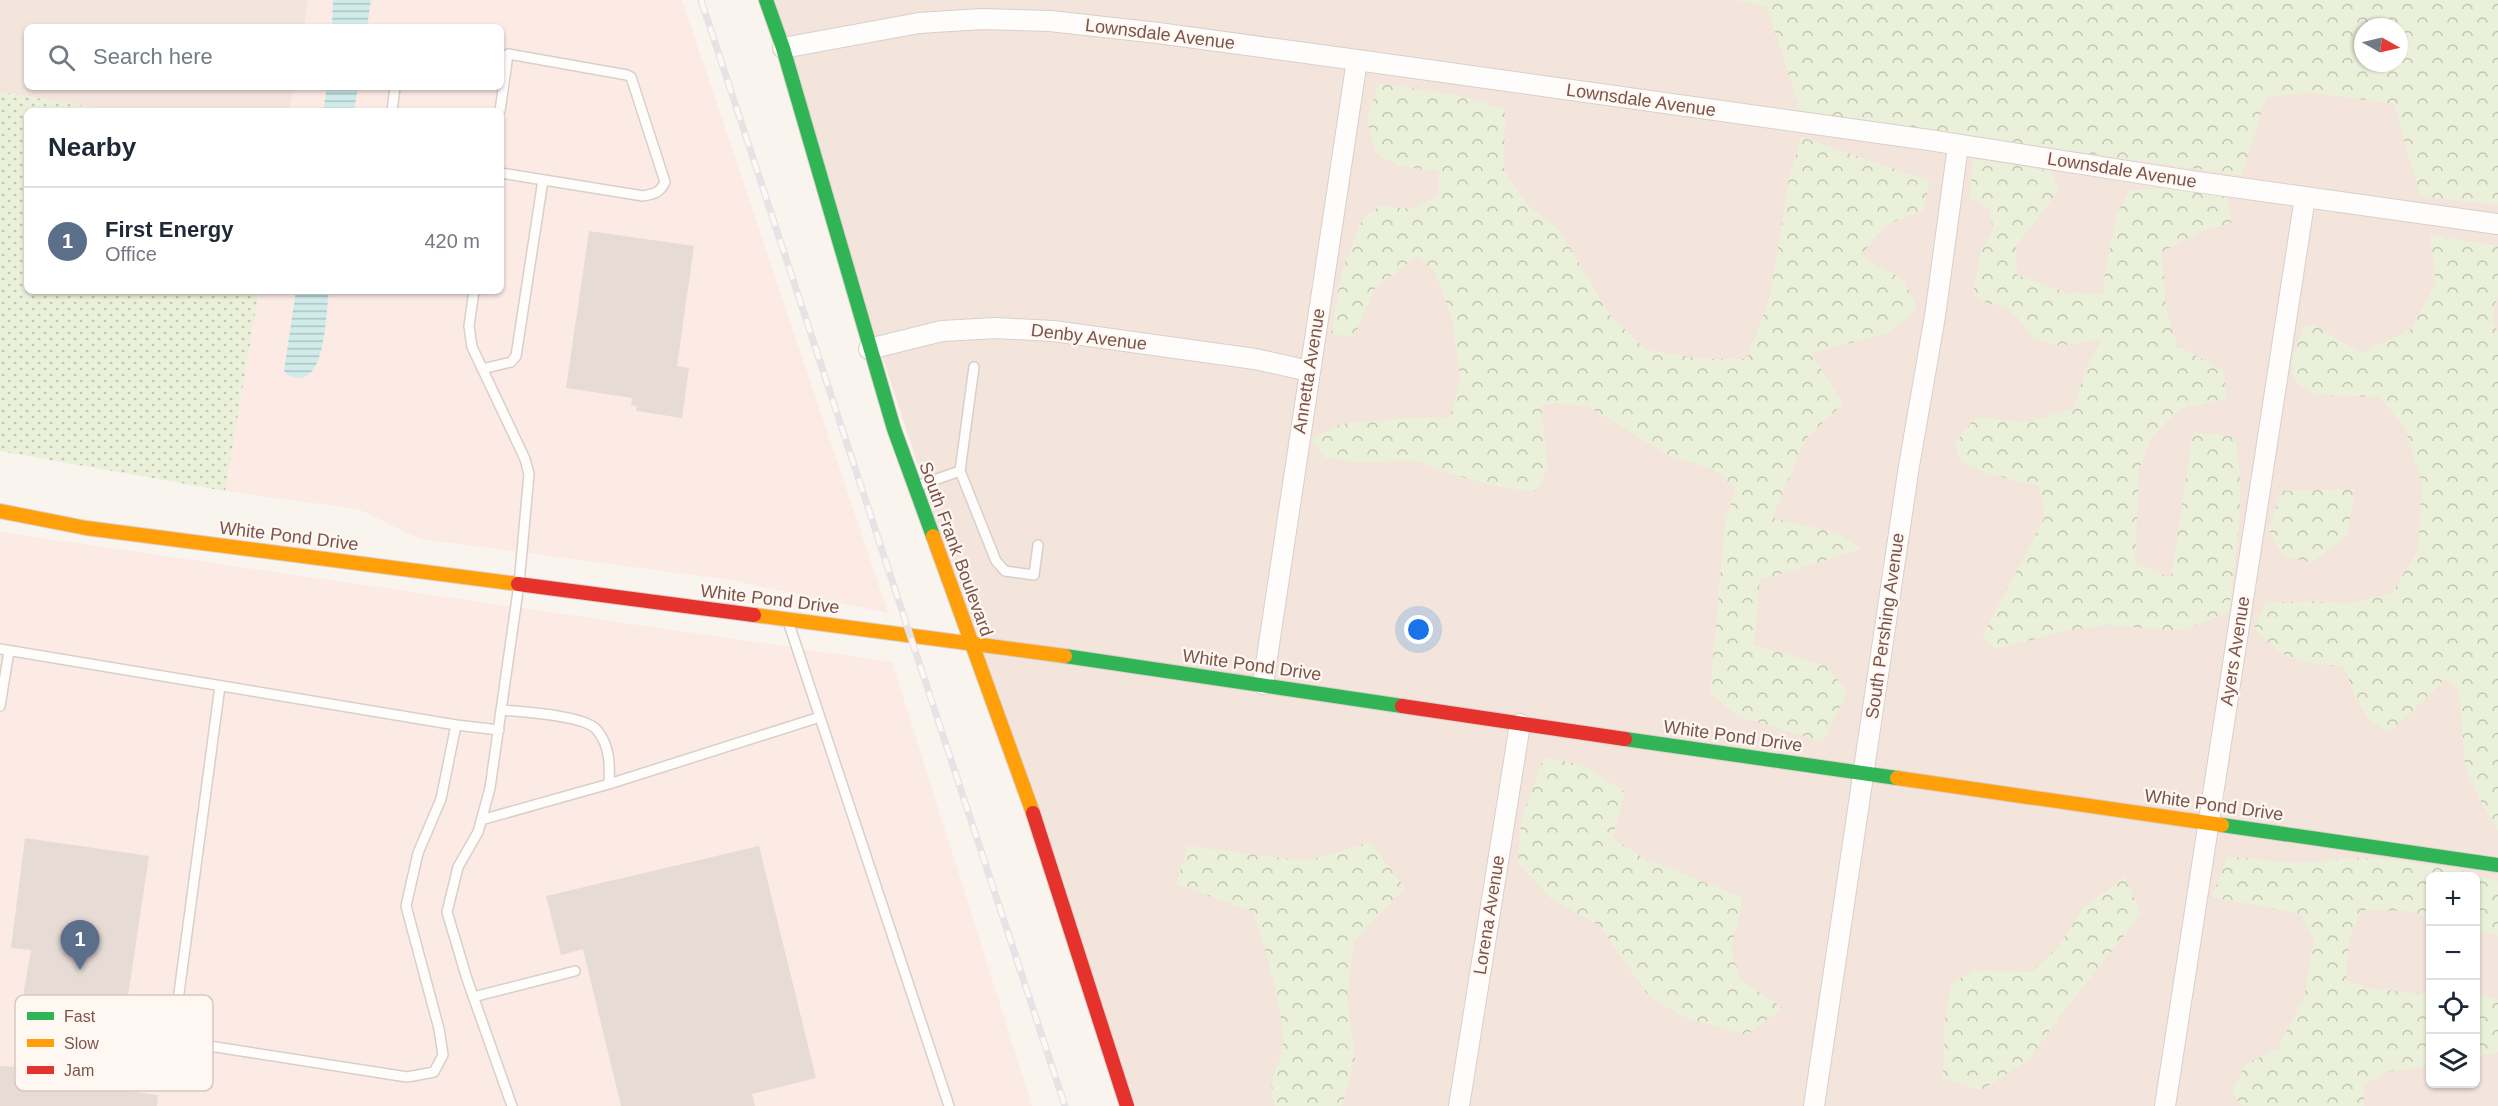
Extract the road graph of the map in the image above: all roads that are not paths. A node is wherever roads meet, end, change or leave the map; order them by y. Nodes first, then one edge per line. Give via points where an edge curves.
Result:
1 (766, 0) edge
2 (783, 48) junction
3 (505, 53) edge
4 (1357, 60) junction
5 (395, 90) edge
6 (502, 90) edge
7 (392, 108) edge
8 (500, 108) edge
9 (1958, 146) junction
10 (504, 174) edge
11 (543, 180) junction
12 (2305, 197) junction
13 (2498, 224) edge
14 (471, 294) edge
15 (869, 348) junction
16 (974, 367) dead end
17 (482, 369) junction
18 (1309, 371) junction
19 (960, 471) junction
20 (914, 487) junction
21 (0, 511) edge
22 (1038, 545) dead end
23 (519, 584) junction
24 (788, 619) junction
25 (972, 645) junction
26 (5, 650) edge
27 (1263, 684) junction
28 (220, 686) junction
29 (0, 706) edge
30 (501, 710) junction
31 (820, 717) junction
32 (1520, 724) junction
33 (456, 725) junction
34 (499, 730) junction
35 (1864, 773) junction
36 (609, 784) junction
37 (481, 820) junction
38 (2209, 823) junction
39 (2498, 865) edge
40 (575, 970) dead end
41 (178, 995) edge
42 (473, 997) junction
43 (213, 1047) edge
44 (512, 1106) edge
45 (949, 1106) edge
46 (1127, 1106) edge
47 (1459, 1106) edge
48 (1814, 1106) edge
49 (2165, 1106) edge

1 - 2 street, South Frank Boulevard
2 - 4 street, Lownsdale Avenue via 919,23 982,19 1050,21
2 - 15 street, South Frank Boulevard
3 - 11 lane via 632,77 664,182 662,190 643,196
4 - 9 street, Lownsdale Avenue
4 - 18 street, Annetta Avenue
5 - 7 lane
6 - 8 lane
9 - 12 street, Lownsdale Avenue
9 - 35 street, South Pershing Avenue
10 - 11 lane
11 - 17 lane via 516,356 511,362
12 - 13 street, Lownsdale Avenue
12 - 38 street, Ayers Avenue
14 - 17 lane via 470,336
15 - 18 street, Denby Avenue via 942,331 1042,330
15 - 20 street, South Frank Boulevard
16 - 19 lane
17 - 23 lane via 529,474
18 - 27 street, Annetta Avenue
19 - 20 lane
19 - 22 lane via 996,561 1005,571 1034,575
20 - 25 street, South Frank Boulevard
21 - 23 street, White Pond Drive via 86,528
23 - 24 street, White Pond Drive
23 - 30 lane
24 - 25 street, White Pond Drive
24 - 31 lane
25 - 27 street, White Pond Drive
25 - 46 street, South Frank Boulevard via 1036,821
26 - 28 lane
26 - 29 lane
27 - 32 street, White Pond Drive
28 - 33 lane
28 - 41 lane
30 - 34 lane
30 - 36 lane via 571,718 596,728 607,747
31 - 36 lane
31 - 45 lane
32 - 35 street, White Pond Drive
32 - 47 street, Lorena Avenue
33 - 34 lane
33 - 43 lane via 441,799 418,853 406,906 439,1029 443,1055 434,1072 407,1077
34 - 37 lane
35 - 38 street, White Pond Drive
35 - 48 street, South Pershing Avenue
36 - 37 lane
37 - 42 lane via 458,867 447,912
38 - 39 street, White Pond Drive
38 - 49 street, Ayers Avenue
40 - 42 lane
42 - 44 lane

